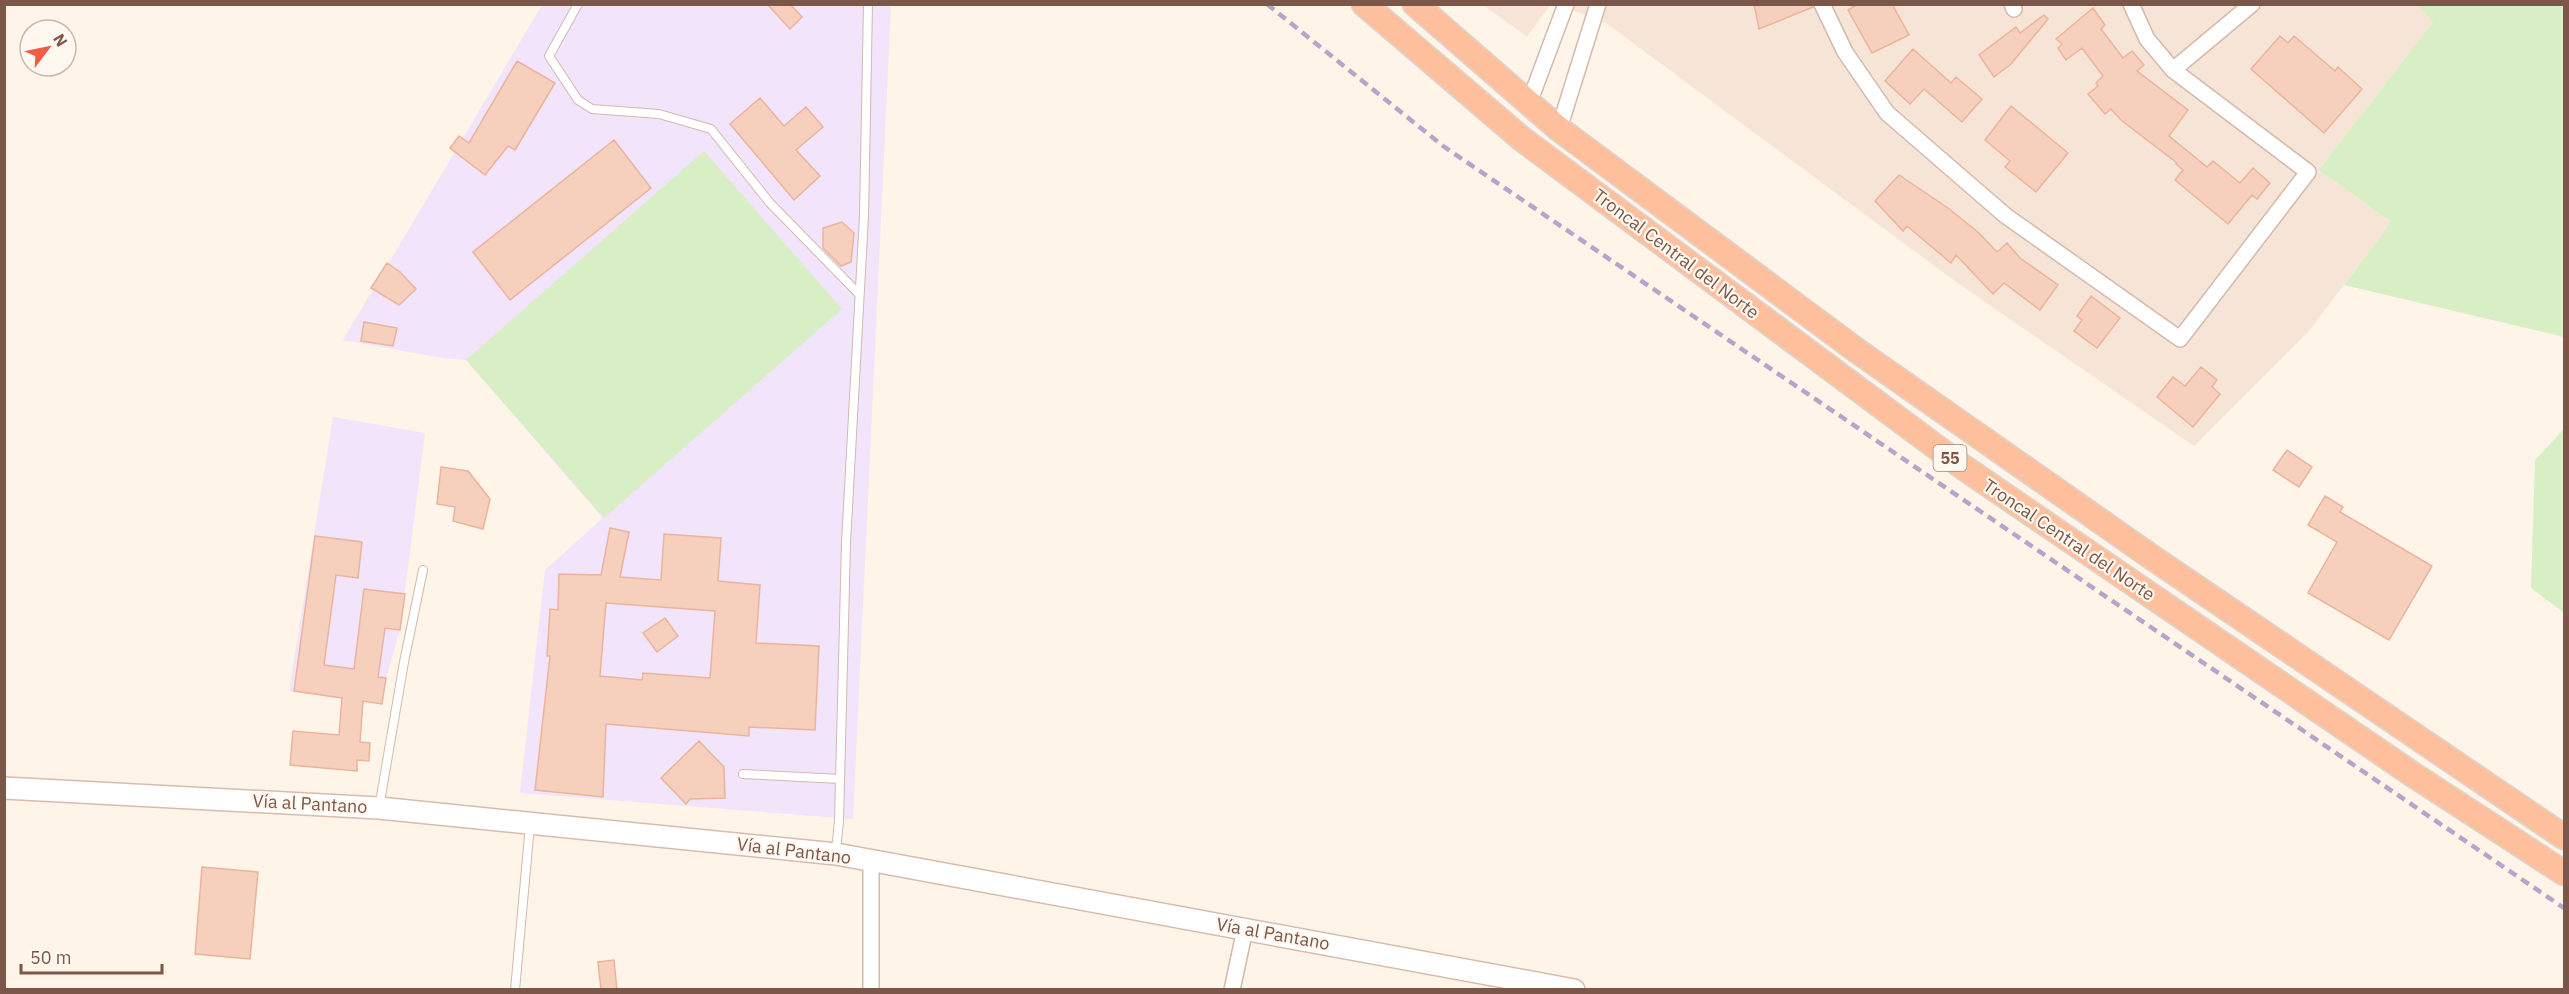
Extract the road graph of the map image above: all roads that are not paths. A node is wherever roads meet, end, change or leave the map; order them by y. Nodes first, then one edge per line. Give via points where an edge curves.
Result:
1 (578, 4) edge
2 (868, 4) edge
3 (1364, 4) edge
4 (1415, 4) edge
5 (1566, 4) edge
6 (1598, 4) edge
7 (1822, 4) edge
8 (2131, 4) edge
9 (2252, 4) edge
10 (2174, 70) junction
11 (1529, 103) junction
12 (1559, 129) junction
13 (859, 294) junction
14 (423, 570) dead end
15 (743, 774) dead end
16 (840, 778) junction
17 (4, 788) edge
18 (379, 808) junction
19 (530, 825) junction
20 (2565, 837) edge
21 (836, 854) junction
22 (871, 861) junction
23 (2565, 873) edge
24 (1245, 929) junction
25 (516, 990) edge
26 (871, 990) edge
27 (1232, 990) edge
28 (1574, 990) edge

1 - 13 lane via 549,56 578,100 592,109 659,114 711,129 770,202
2 - 13 lane
3 - 23 highway, Troncal Central del Norte / 55 via 1522,139 1963,467 2412,774
4 - 11 highway, Troncal Central del Norte / 55
5 - 11 street
6 - 12 street
7 - 10 street via 1845,52 1887,113 2006,216 2180,339 2308,172
8 - 10 street via 2147,39
9 - 10 street
11 - 12 highway, Troncal Central del Norte / 55
12 - 20 highway, Troncal Central del Norte / 55 via 1856,350
13 - 16 lane via 846,543
14 - 18 lane
15 - 16 lane
16 - 21 lane
17 - 18 main road, Vía al Pantano
18 - 19 main road, Vía al Pantano
19 - 21 main road, Vía al Pantano
19 - 25 lane
21 - 22 main road, Vía al Pantano
22 - 24 main road, Vía al Pantano
22 - 26 street
24 - 27 street
24 - 28 main road, Vía al Pantano

